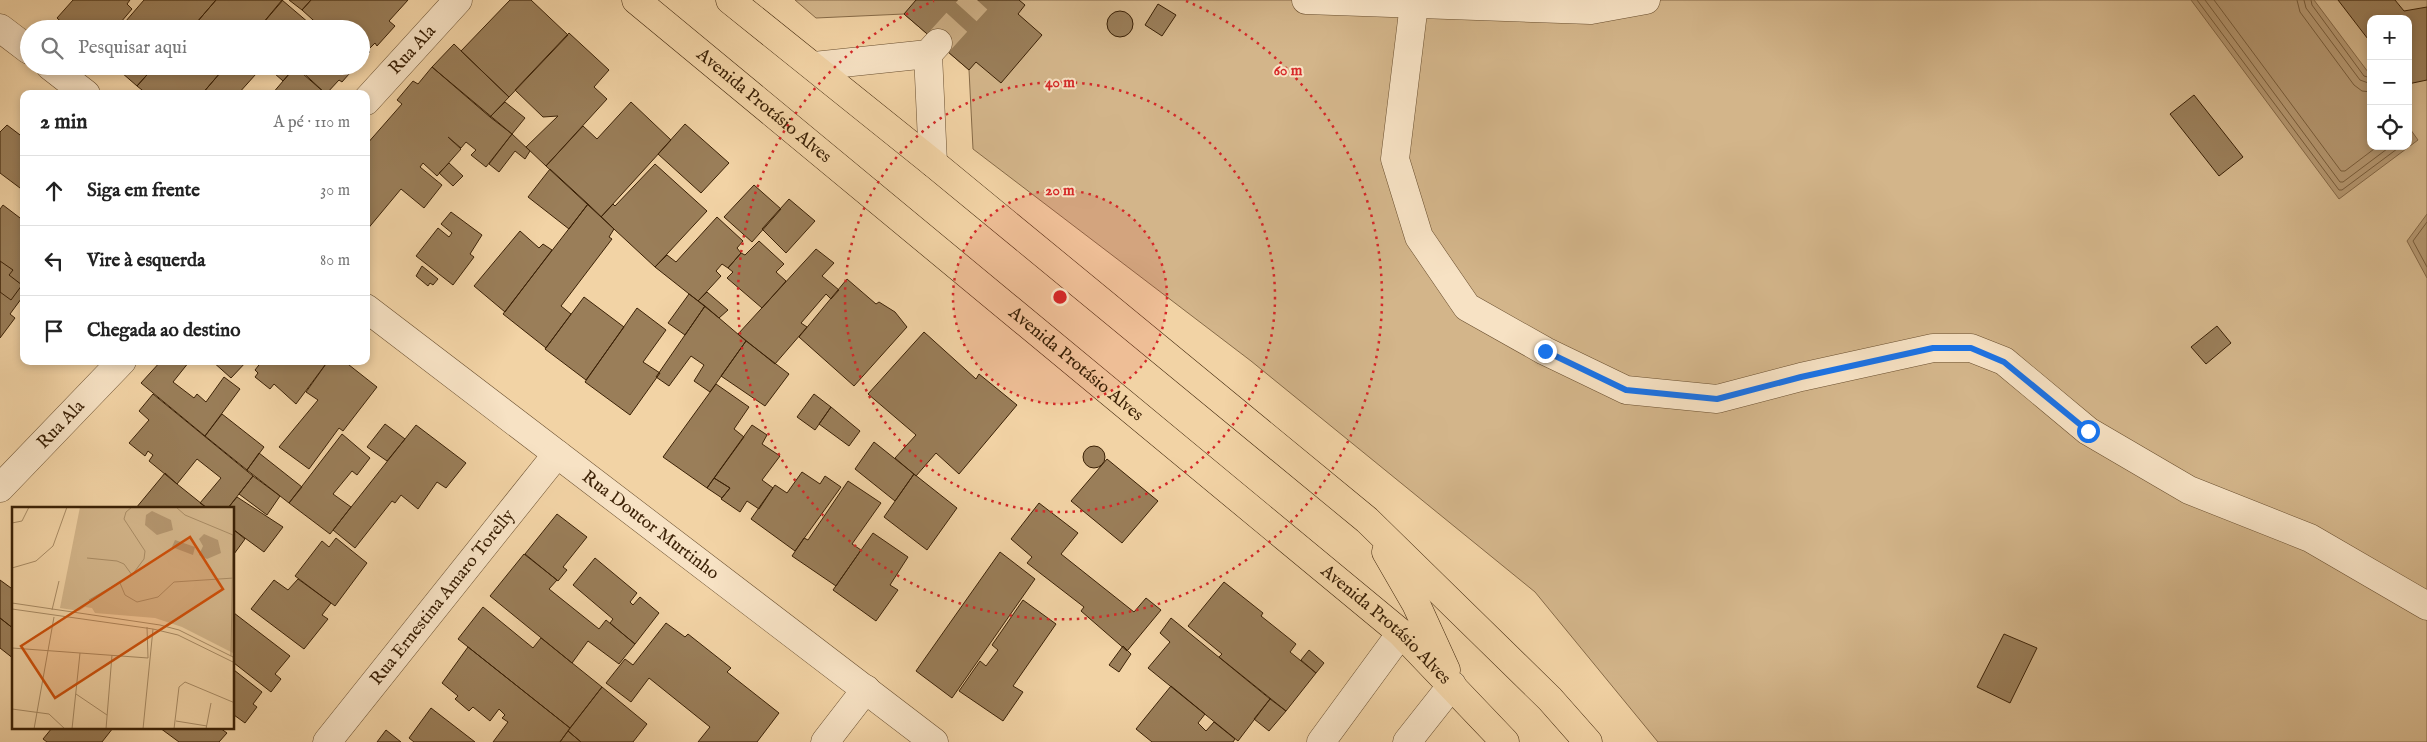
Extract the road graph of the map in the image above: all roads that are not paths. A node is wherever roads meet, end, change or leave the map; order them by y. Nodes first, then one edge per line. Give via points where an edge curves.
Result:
1 (458, 0) edge
2 (636, 0) edge
3 (730, 0) edge
4 (1306, 0) edge
5 (1646, 0) edge
6 (1414, 4) junction
7 (1591, 5) edge
8 (0, 28) edge
9 (20, 43) edge
10 (814, 66) junction
11 (62, 75) edge
12 (81, 90) edge
13 (370, 97) edge
14 (934, 163) junction
15 (370, 311) edge
16 (118, 365) edge
17 (557, 454) junction
18 (0, 488) edge
19 (1367, 520) junction
20 (2427, 606) edge
21 (1401, 633) junction
22 (1452, 685) junction
23 (866, 689) junction
24 (328, 742) edge
25 (825, 742) edge
26 (934, 742) edge
27 (1321, 742) edge
28 (1407, 742) edge
29 (1505, 742) edge
30 (1588, 742) edge

1 - 13 street, Rua Ala
2 - 21 main road, Avenida Protásio Alves
3 - 10 main road
4 - 6 street
5 - 7 street
6 - 7 street
6 - 20 street via 1396,159 1420,237 1467,307 1545,351 1626,390 1717,399 1933,348 1971,348 2004,362 2088,431 2189,490 2310,538
8 - 9 street
10 - 14 main road
10 - 14 street via 933,48
11 - 12 street
14 - 19 main road
15 - 17 street, Rua Doutor Murtinho
16 - 18 street, Rua Ala
17 - 23 street, Rua Doutor Murtinho
17 - 24 street, Rua Ernestina Amaro Torelly
19 - 22 main road via 1416,604
19 - 30 main road via 1550,699
21 - 22 main road, Avenida Protásio Alves
21 - 27 street
22 - 28 street
22 - 29 main road, Avenida Protásio Alves
23 - 25 street
23 - 26 street, Rua Doutor Murtinho

